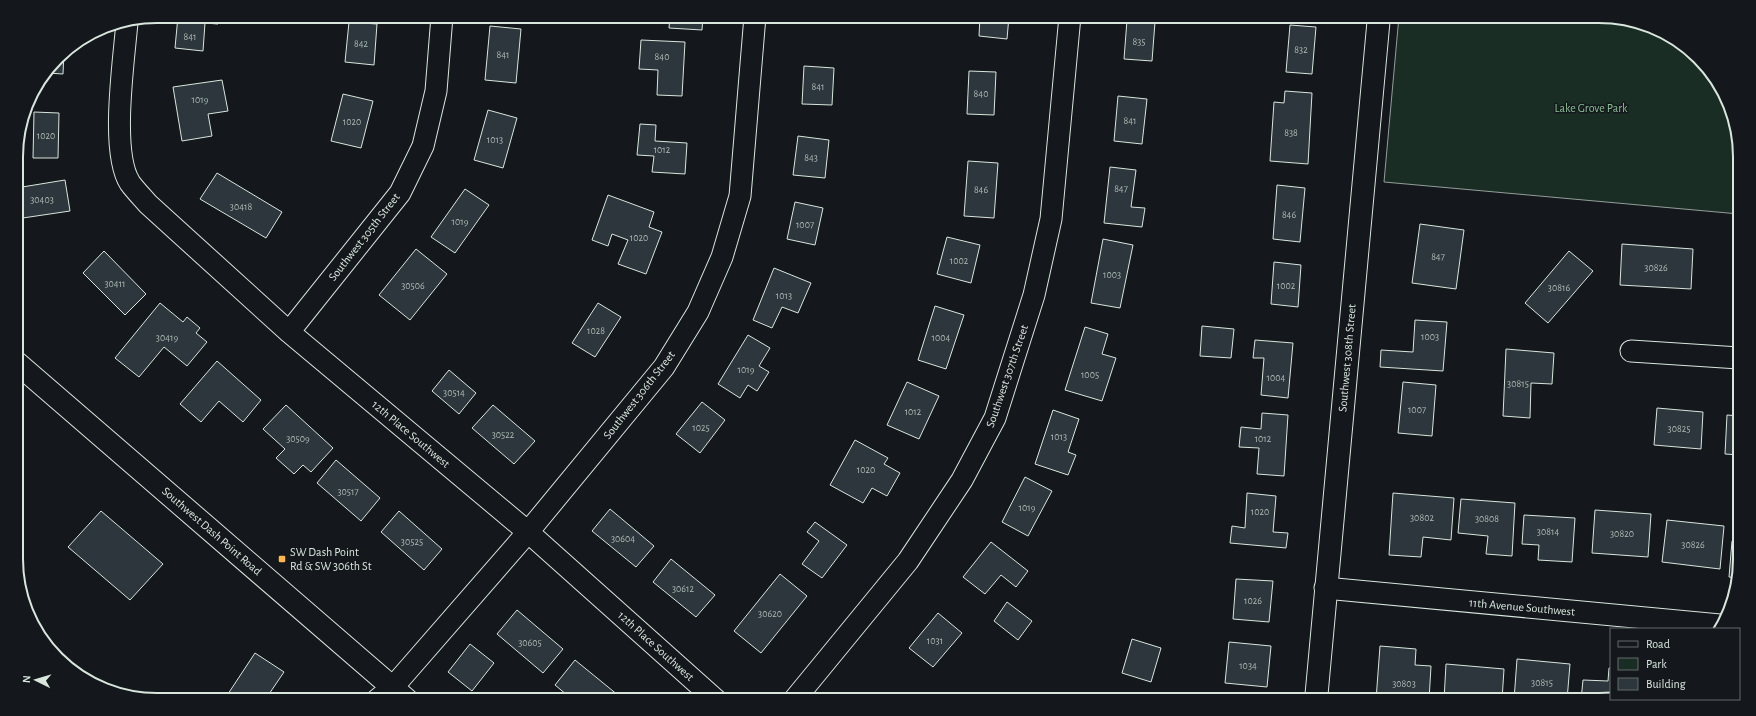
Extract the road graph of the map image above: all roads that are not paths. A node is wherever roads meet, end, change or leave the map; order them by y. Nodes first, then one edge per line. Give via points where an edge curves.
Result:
1 (441, 23) edge
2 (754, 23) edge
3 (1069, 23) edge
4 (1377, 23) edge
5 (127, 27) edge
6 (289, 332) junction
7 (1631, 351) dead end
8 (1733, 358) edge
9 (23, 368) edge
10 (528, 532) junction
11 (1325, 588) junction
12 (1715, 626) edge
13 (389, 693) edge
14 (394, 693) edge
15 (708, 693) edge
16 (800, 693) edge
17 (1317, 693) edge

1 - 6 street, Southwest 305th Street via 436,91 423,146 400,193
2 - 10 street, Southwest 306th Street via 740,196 722,257 698,312 664,367
3 - 16 street, Southwest 307th Street via 1051,219 1034,295 995,418 962,480 908,561
4 - 11 street, Southwest 308th Street
5 - 6 street, 12th Place Southwest via 120,106 121,158 130,182 148,204
6 - 10 street, 12th Place Southwest
7 - 8 street
9 - 13 street, Southwest Dash Point Road
10 - 14 street, Southwest 306th Street
10 - 15 street, 12th Place Southwest
11 - 12 street, 11th Avenue Southwest
11 - 17 street, Southwest 308th Street

